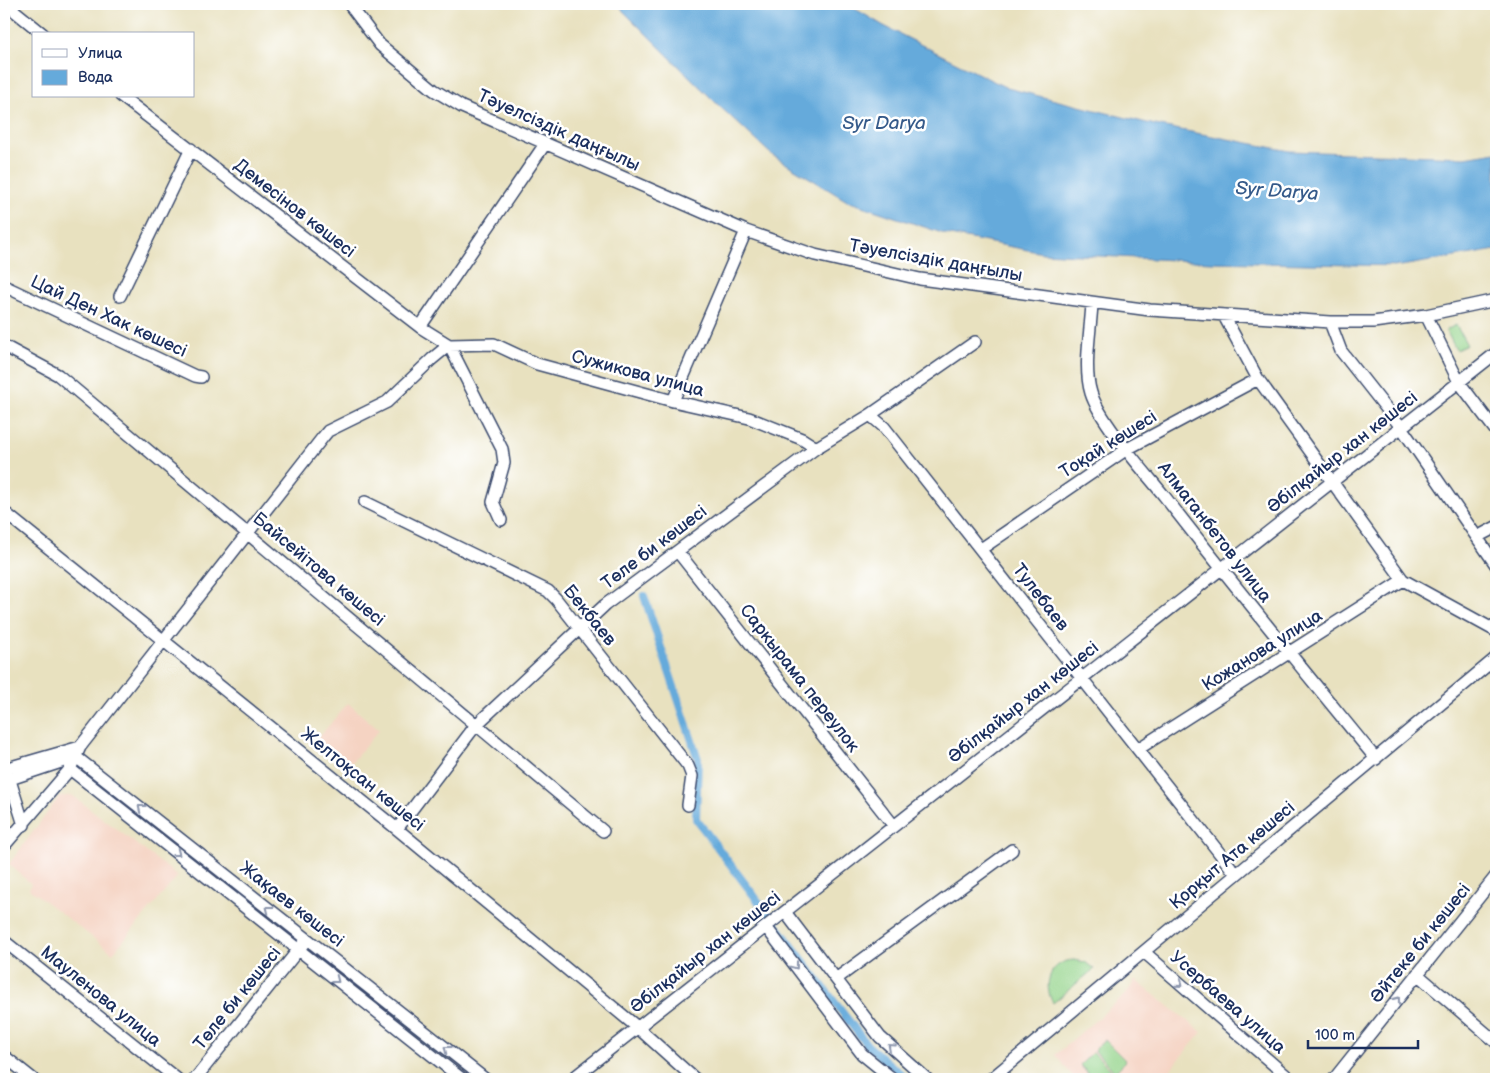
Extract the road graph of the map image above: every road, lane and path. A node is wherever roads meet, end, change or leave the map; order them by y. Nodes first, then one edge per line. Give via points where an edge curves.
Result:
1 (6, 4) edge
2 (349, 4) edge
3 (41, 32) edge
4 (124, 98) edge
5 (545, 144) junction
6 (191, 149) junction
7 (746, 231) junction
8 (4, 286) edge
9 (120, 296) dead end
10 (1496, 300) edge
11 (1092, 303) junction
12 (1426, 315) junction
13 (1224, 316) junction
14 (1330, 322) junction
15 (420, 327) junction
16 (975, 342) dead end
17 (450, 345) junction
18 (4, 346) edge
19 (1496, 353) edge
20 (201, 377) dead end
21 (1258, 379) junction
22 (1459, 382) junction
23 (673, 401) junction
24 (870, 414) junction
25 (1401, 427) junction
26 (1496, 431) edge
27 (816, 448) junction
28 (1127, 449) junction
29 (1331, 482) junction
30 (365, 502) dead end
31 (4, 512) edge
32 (501, 520) dead end
33 (1496, 526) edge
34 (248, 533) junction
35 (1477, 537) junction
36 (981, 549) junction
37 (678, 552) junction
38 (1496, 565) edge
39 (1221, 569) junction
40 (1403, 580) junction
41 (580, 629) junction
42 (1496, 632) edge
43 (164, 642) junction
44 (1290, 654) junction
45 (1496, 658) edge
46 (1082, 678) junction
47 (476, 725) junction
48 (1138, 749) junction
49 (78, 752) junction
50 (1376, 759) junction
51 (70, 769) junction
52 (6, 772) edge
53 (688, 805) dead end
54 (24, 825) junction
55 (894, 826) junction
56 (396, 829) junction
57 (603, 831) dead end
58 (4, 846) edge
59 (1012, 850) dead end
60 (1236, 874) junction
61 (1496, 876) edge
62 (785, 912) junction
63 (766, 927) junction
64 (307, 939) junction
65 (4, 941) edge
66 (298, 949) junction
67 (1144, 952) junction
68 (1417, 974) junction
69 (836, 980) junction
70 (637, 1027) junction
71 (1496, 1042) edge
72 (4, 1056) edge
73 (33, 1079) edge
74 (177, 1079) edge
75 (195, 1079) edge
76 (462, 1079) edge
77 (485, 1079) edge
78 (572, 1079) edge
79 (695, 1079) edge
80 (892, 1079) edge
81 (927, 1079) edge
82 (991, 1079) edge
83 (1290, 1079) edge
84 (1334, 1079) edge

1 - 3 street
2 - 5 street, Тәуелсіздік даңғылы via 380,45 434,90 462,107
4 - 6 street, Демесінов көшесі
5 - 7 street, Тәуелсіздік даңғылы
5 - 15 street
6 - 9 street
6 - 15 street, Демесінов көшесі
7 - 11 street, Тәуелсіздік даңғылы via 815,255 911,277
7 - 23 street
8 - 20 street, Цай Ден Хак көшесі
10 - 12 street, Тәуелсіздік даңғылы
11 - 13 street, Тәуелсіздік даңғылы
11 - 28 street, Алмаганбетов улица via 1088,366 1090,392
12 - 14 street, Тәуелсіздік даңғылы via 1373,322
12 - 22 street
13 - 14 street, Тәуелсіздік даңғылы
13 - 21 street
14 - 25 street via 1342,351
15 - 17 street, Демесінов көшесі
16 - 24 street, Төле би көшесі
17 - 23 street, Сужикова улица via 494,344 537,364
17 - 32 street via 502,449 504,462 493,502
17 - 34 street via 387,402 328,431
18 - 34 street, Байсейітова көшесі via 58,375
19 - 22 street, Әбілқайыр хан көшесі
21 - 28 street, Тоқай көшесі
21 - 29 street
22 - 25 street, Әбілқайыр хан көшесі
22 - 26 street
23 - 27 street, Сужикова улица via 749,418
24 - 27 street, Төле би көшесі
24 - 36 street, Тулебаев via 884,427
25 - 29 street, Әбілқайыр хан көшесі
25 - 35 street
27 - 37 street, Төле би көшесі
28 - 36 street, Тоқай көшесі
28 - 39 street, Алмаганбетов улица
29 - 39 street, Әбілқайыр хан көшесі
29 - 40 street
30 - 41 street, Бекбаев via 548,591
31 - 43 street, Желтоқсан көшесі
33 - 35 street
34 - 43 street
34 - 47 street, Байсейітова көшесі
35 - 38 street
36 - 46 street, Тулебаев
37 - 41 street, Төле би көшесі via 605,605
37 - 55 street, Саркырама переулок
39 - 44 street, Алмаганбетов улица
39 - 46 street, Әбілқайыр хан көшесі
40 - 42 street
40 - 44 street, Кожанова улица
41 - 47 street, Төле би көшесі
41 - 53 street, Бекбаев via 688,766 692,776
43 - 49 street
43 - 56 street, Желтоқсан көшесі
44 - 48 street, Кожанова улица
44 - 50 street, Алмаганбетов улица
45 - 50 street, Қорқыт Ата көшесі
46 - 48 street, Тулебаев
46 - 55 street, Әбілқайыр хан көшесі
47 - 56 street, Төле би көшесі
47 - 57 street, Байсейітова көшесі
48 - 60 street, Тулебаев
49 - 51 street
49 - 52 street
64 -> 49 street, Жақаев көшесі
50 - 60 street, Қорқыт Ата көшесі
51 - 54 street
51 -> 66 street, Жақаев көшесі
52 - 54 street
54 - 58 street
55 - 62 street, Әбілқайыр хан көшесі
56 - 70 street, Желтоқсан көшесі
59 - 69 street
60 - 67 street, Қорқыт Ата көшесі
61 - 68 street, Әйтеке би көшесі
62 - 63 street, Әбілқайыр хан көшесі
62 - 69 street
63 - 70 street, Әбілқайыр хан көшесі
63 -> 80 street via 862,1054
64 - 66 street, Төле би көшесі
77 -> 64 street, Жақаев көшесі
65 - 74 street, Мауленова улица
66 - 75 street, Төле би көшесі
66 -> 76 street, Жақаев көшесі
67 - 82 street, Қорқыт Ата көшесі
67 -> 83 street, Усербаева улица
68 - 71 street
84 -> 68 street, Әйтеке би көшесі
81 -> 69 street via 880,1037
70 - 78 street, Әбілқайыр хан көшесі
70 - 79 street, Желтоқсан көшесі
72 - 73 street

